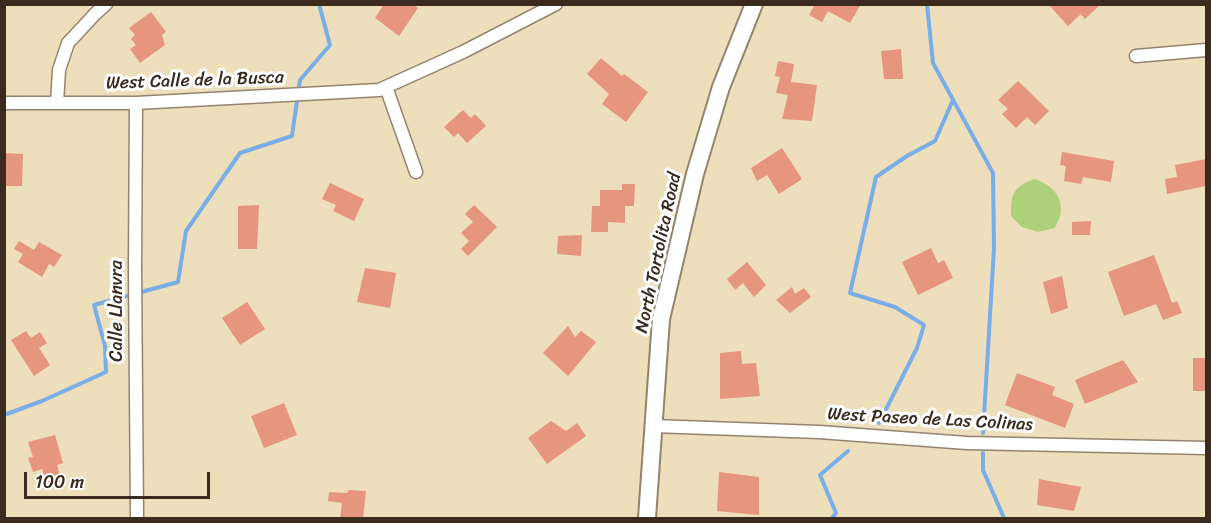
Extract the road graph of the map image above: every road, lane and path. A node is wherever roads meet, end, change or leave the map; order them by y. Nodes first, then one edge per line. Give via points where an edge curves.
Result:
1 (106, 4) edge
2 (556, 4) edge
3 (754, 4) edge
4 (1206, 50) edge
5 (1136, 56) dead end
6 (386, 87) junction
7 (4, 103) edge
8 (57, 103) junction
9 (136, 103) junction
10 (416, 172) dead end
11 (653, 426) junction
12 (1206, 448) edge
13 (137, 519) edge
14 (648, 519) edge

1 - 8 street via 68,43 59,70
2 - 6 street, West Calle de la Busca
3 - 11 street, North Tortolita Road via 721,87 695,174 661,319
4 - 5 street
6 - 9 street, West Calle de la Busca
6 - 10 street
7 - 8 street, West Calle de la Busca
8 - 9 street, West Calle de la Busca
9 - 13 street, Calle Llanvra
11 - 12 street, West Paseo de Las Colinas via 967,443
11 - 14 street, North Tortolita Road

